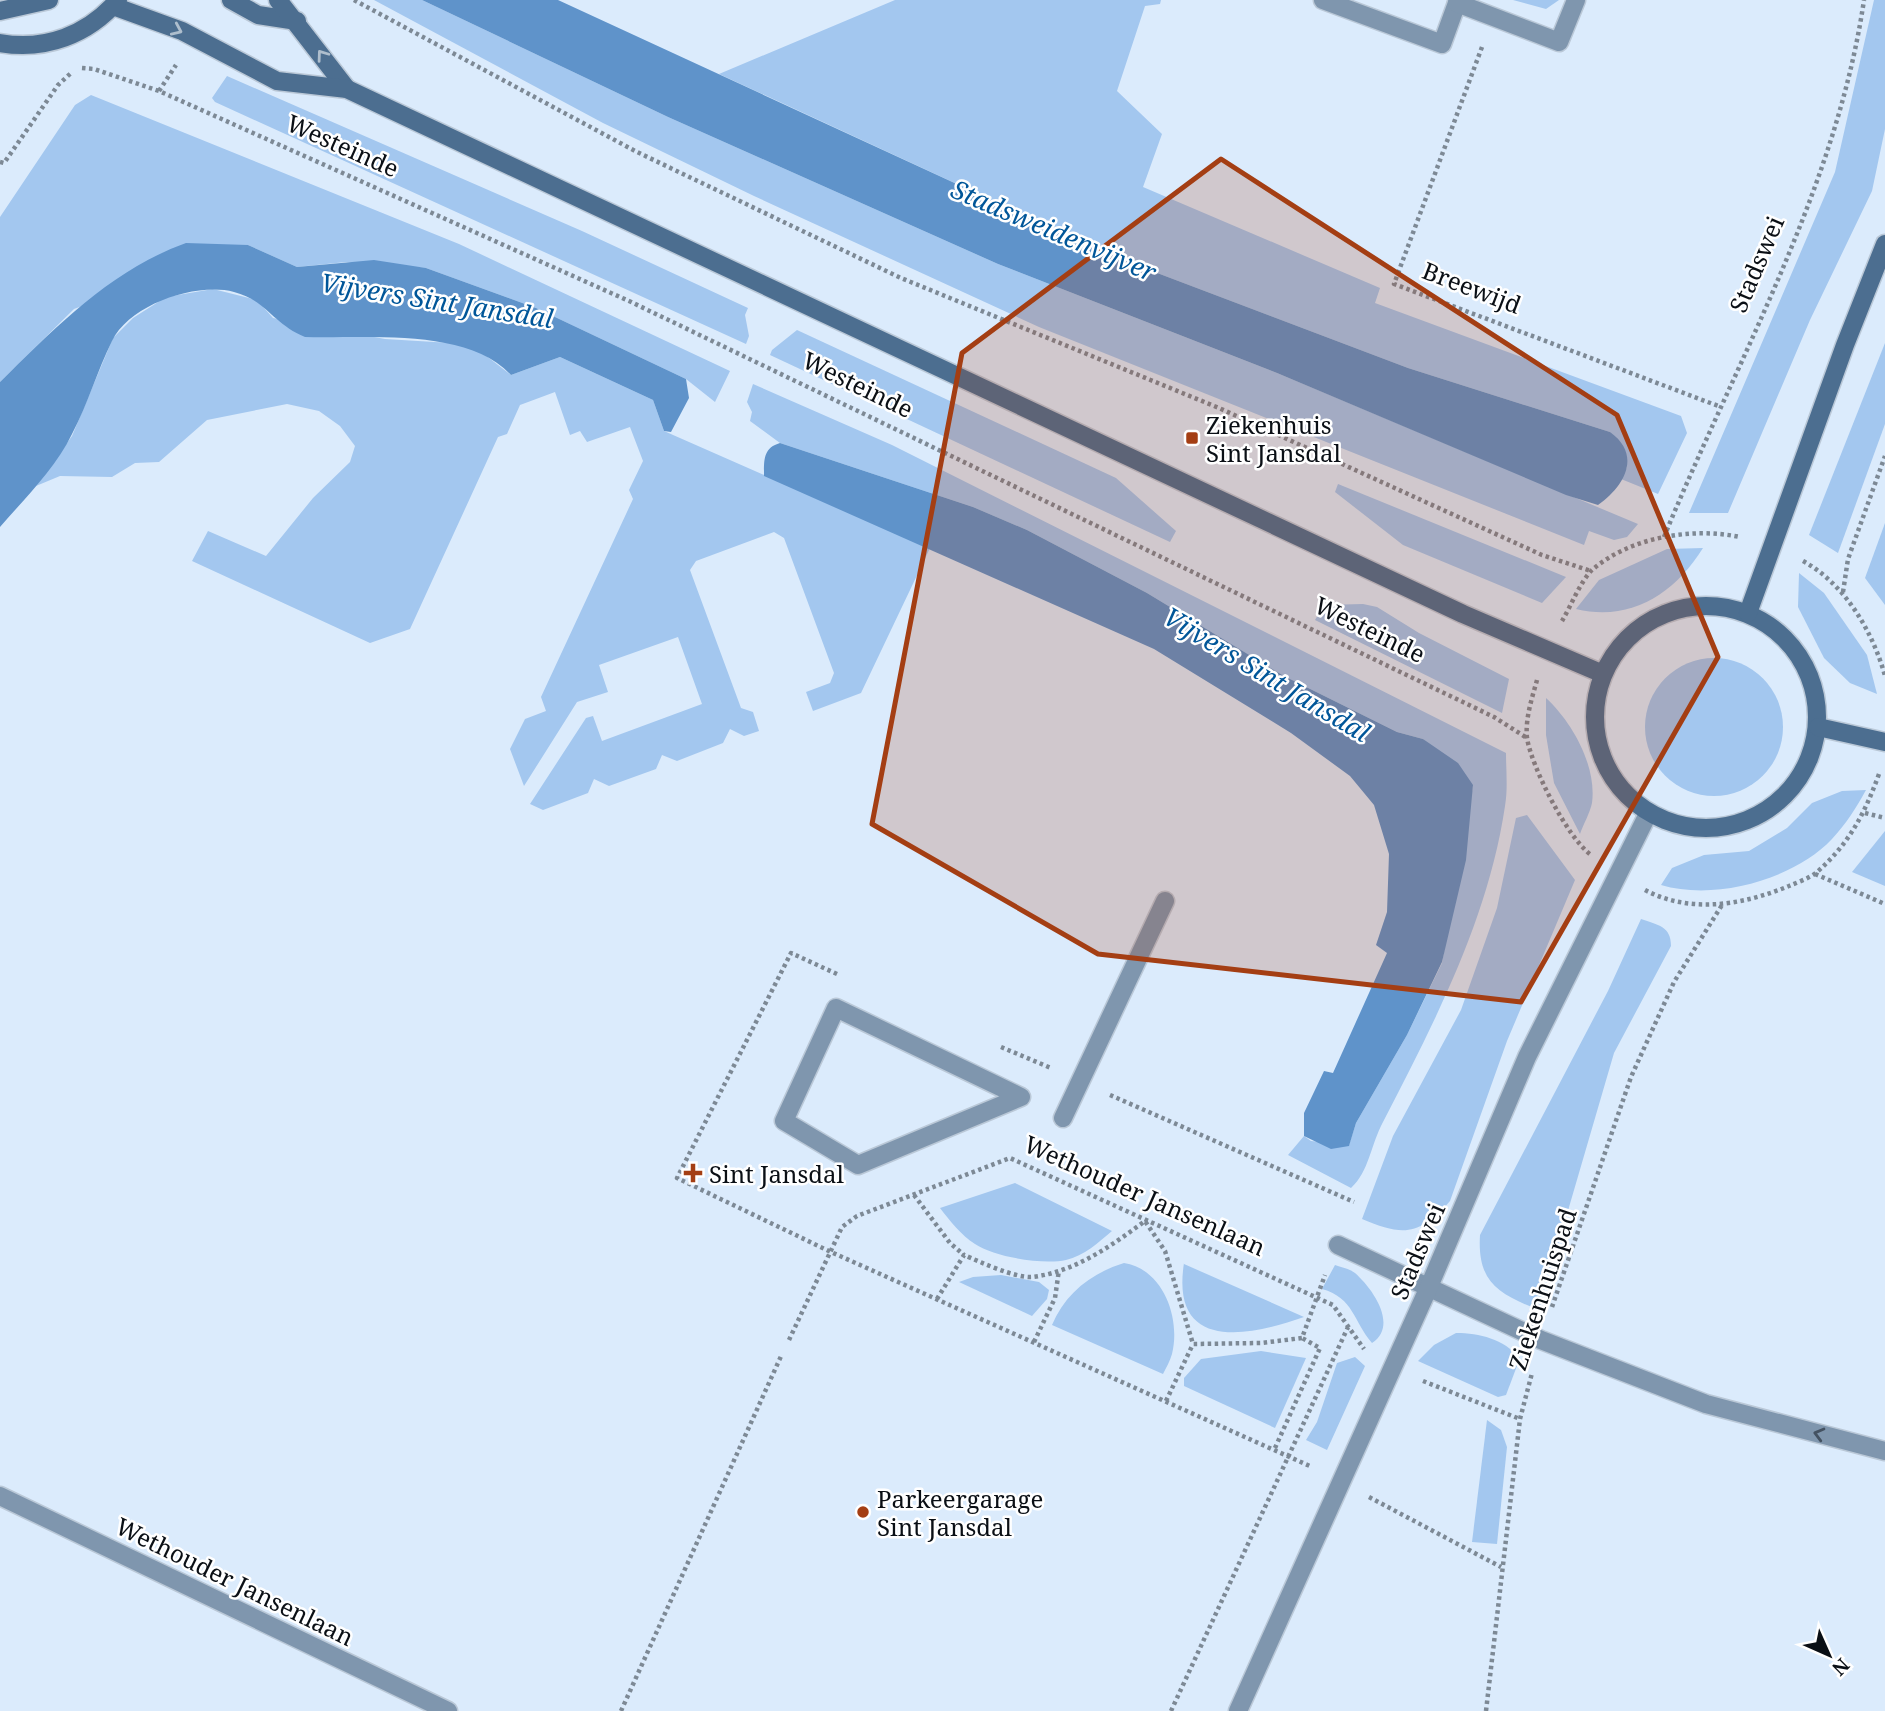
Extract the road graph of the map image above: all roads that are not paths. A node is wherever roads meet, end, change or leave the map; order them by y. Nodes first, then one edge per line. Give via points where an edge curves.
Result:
1 (49, 0) edge
2 (231, 0) edge
3 (278, 0) edge
4 (1323, 0) edge
5 (1576, 0) edge
6 (1457, 2) edge
7 (115, 3) edge
8 (0, 11) edge
9 (297, 21) junction
10 (4, 49) edge
11 (347, 89) junction
12 (1885, 244) edge
13 (1748, 613) junction
14 (1603, 674) junction
15 (1818, 727) junction
16 (1885, 742) edge
17 (1648, 814) junction
18 (1165, 901) dead end
19 (1021, 1097) joint
20 (1063, 1118) dead end
21 (1338, 1245) road end
22 (1428, 1289) junction
23 (1885, 1451) edge
24 (0, 1496) edge
25 (448, 1711) edge
26 (1238, 1711) edge

1 - 8 street
2 - 9 street via 258,15
3 - 9 street, Westeinde
4 - 6 street via 1442,44
5 - 6 street via 1559,42
7 - 10 street via 75,35
7 -> 11 street, Westeinde via 276,81
11 -> 9 street, Westeinde
11 - 14 street, Westeinde via 1197,489
12 - 13 street
13 - 14 street via 1715,606 1680,608 1648,622 1621,645
13 - 15 street via 1779,632 1802,659 1815,691
14 - 17 street via 1594,713 1599,752 1619,788
15 - 16 street
15 - 17 street via 1811,758 1800,777 1771,809 1742,824 1711,830 1678,826
17 - 22 street, Stadswei via 1527,1057
18 - 20 street, Wethouder Jansenlaan
19 - 19 street, Wethouder Jansenlaan via 836,1008 784,1121 858,1165
21 - 22 street
23 -> 22 street via 1706,1404 1541,1340
22 - 26 street, Stadswei
24 - 25 street, Wethouder Jansenlaan

